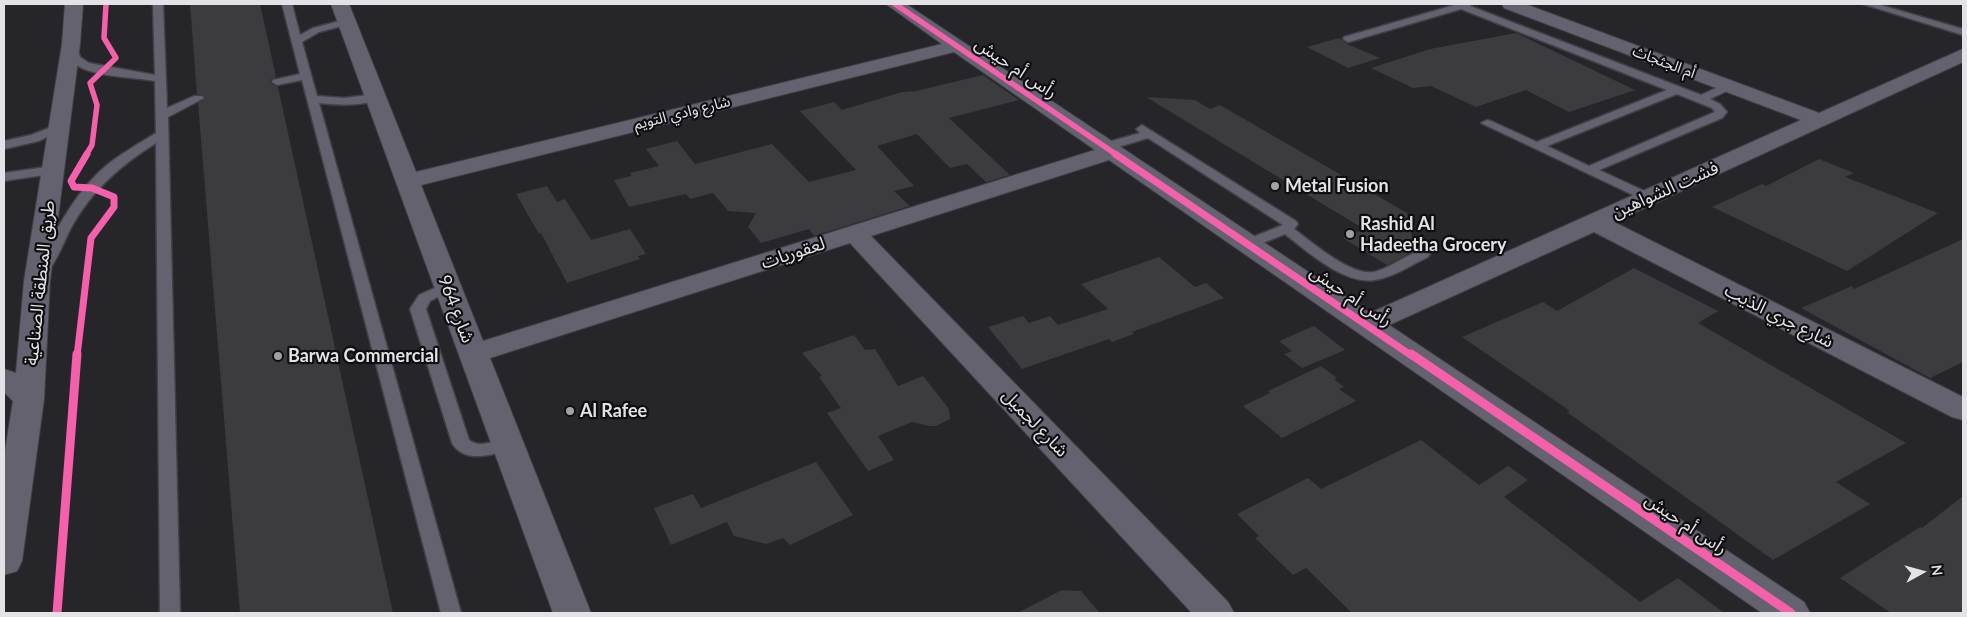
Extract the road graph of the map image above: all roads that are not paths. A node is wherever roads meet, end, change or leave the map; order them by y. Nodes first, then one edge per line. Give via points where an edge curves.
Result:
1 (74, 4) edge
2 (158, 4) edge
3 (286, 4) edge
4 (895, 4) edge
5 (1510, 4) edge
6 (1868, 4) edge
7 (1464, 5) edge
8 (344, 13) edge
9 (1963, 32) edge
10 (1348, 39) dead end
11 (296, 41) junction
12 (71, 44) junction
13 (957, 46) junction
14 (1963, 55) edge
15 (306, 76) junction
16 (161, 79) junction
17 (277, 82) dead end
18 (1729, 86) junction
19 (1676, 90) junction
20 (161, 95) junction
21 (376, 97) junction
22 (312, 98) junction
23 (1701, 100) junction
24 (162, 115) junction
25 (1819, 120) junction
26 (1487, 123) dead end
27 (59, 128) junction
28 (162, 135) junction
29 (4, 145) edge
30 (1537, 146) junction
31 (1109, 149) junction
32 (53, 170) junction
33 (1589, 170) junction
34 (4, 177) edge
35 (408, 181) junction
36 (1648, 198) junction
37 (1594, 222) junction
38 (1286, 229) junction
39 (854, 233) junction
40 (1248, 244) junction
41 (1423, 254) dead end
42 (37, 281) junction
43 (448, 286) junction
44 (1367, 325) junction
45 (473, 354) junction
46 (4, 379) edge
47 (30, 399) junction
48 (1961, 406) edge
49 (508, 444) junction
50 (4, 561) edge
51 (170, 613) edge
52 (451, 613) edge
53 (572, 613) edge
54 (1215, 613) edge
55 (1791, 613) edge

1 - 12 street, طريق المنطقة الصناعية
2 - 16 lane
3 - 11 lane
4 - 13 street, رأس أم حيش
5 - 18 street, أم الجثجاث
6 - 9 lane
7 - 10 lane
7 - 19 lane
8 - 11 lane
8 - 21 street, شارع 964
11 - 15 lane
12 - 16 lane via 79,62 91,67
12 - 27 street, طريق المنطقة الصناعية
13 - 31 street, رأس أم حيش
13 - 35 street, شارع وادي التويم
14 - 25 street, فشت الشواهين
15 - 17 lane
15 - 22 lane
16 - 20 lane
18 - 23 lane
18 - 25 street, أم الجثجاث
19 - 23 lane
19 - 30 lane
20 - 24 lane
20 - 24 lane via 198,98
21 - 22 lane via 334,102
21 - 35 street, شارع 964
22 - 52 lane
23 - 33 lane via 1716,106 1721,112 1718,116
24 - 28 lane
25 - 36 street, فشت الشواهين
26 - 30 lane
27 - 29 lane
27 - 32 street, طريق المنطقة الصناعية
28 - 42 lane via 116,164 92,188 68,222
28 - 51 lane
30 - 33 lane
31 - 38 lane via 1146,131 1286,220 1290,224
31 - 39 street, لعقوريات
31 - 40 street, رأس أم حيش
32 - 34 lane
32 - 42 street, طريق المنطقة الصناعية
33 - 36 lane
35 - 43 street, شارع 964
36 - 37 street, فشت الشواهين
37 - 44 street, فشت الشواهين
37 - 48 street, شارع جري الذيب
38 - 40 lane
38 - 41 lane via 1360,276 1375,276
39 - 45 street, لعقوريات
39 - 54 street, شارع لجميل
40 - 44 street, رأس أم حيش
42 - 47 street, طريق المنطقة الصناعية
43 - 45 street, شارع 964
43 - 49 lane via 424,298 418,309 461,443 477,450
44 - 55 street, رأس أم حيش
45 - 49 street, شارع 964
46 - 47 street
47 - 50 street, طريق المنطقة الصناعية
49 - 53 street, شارع 964

